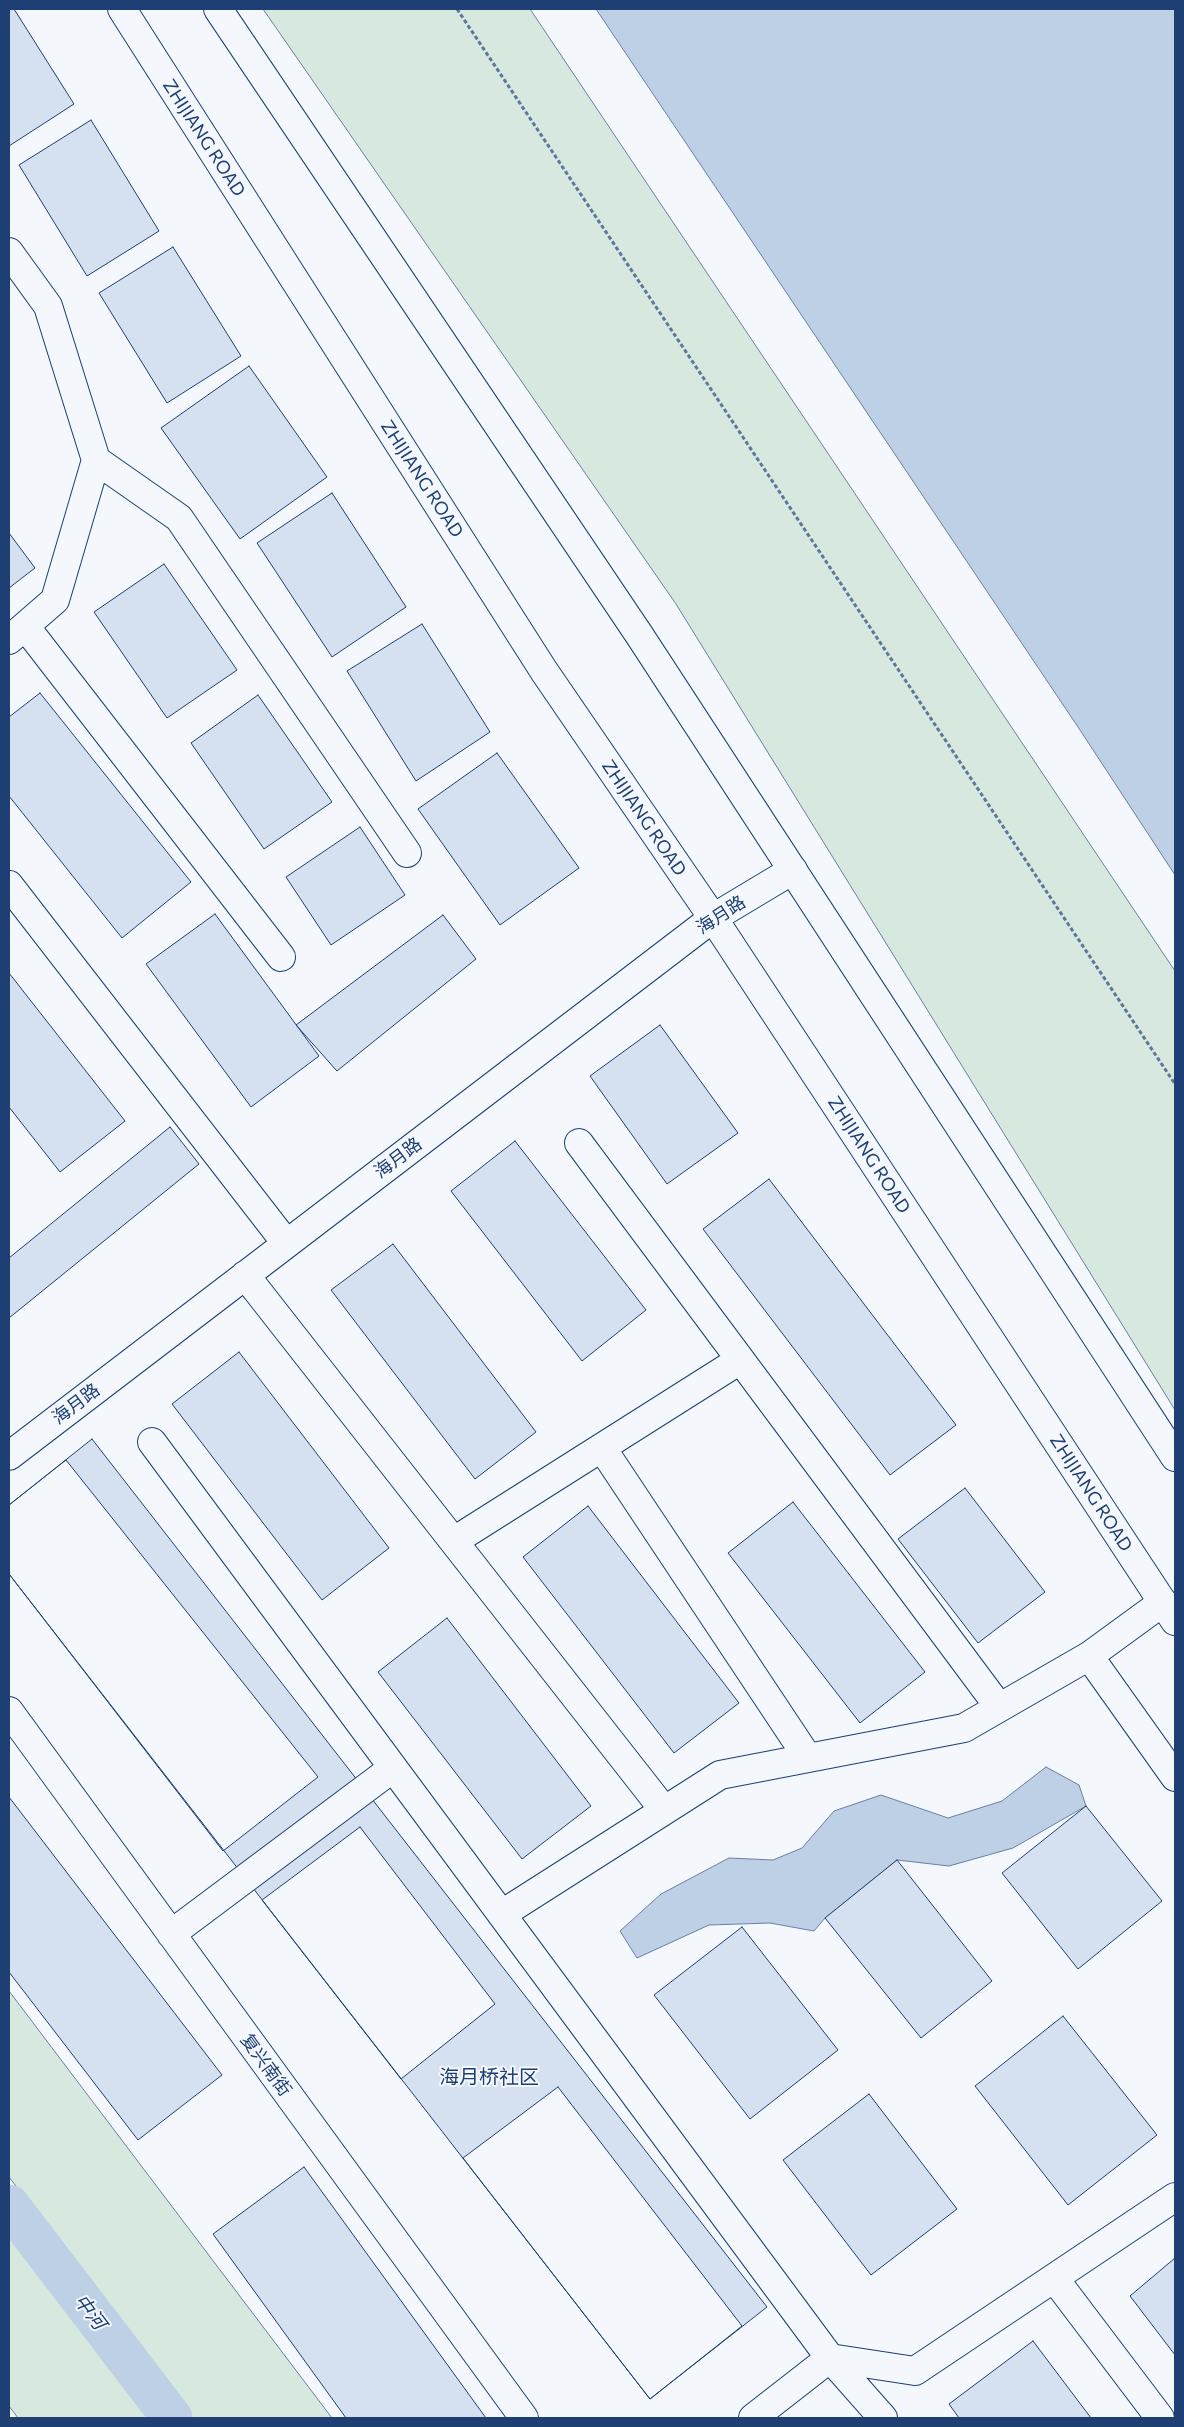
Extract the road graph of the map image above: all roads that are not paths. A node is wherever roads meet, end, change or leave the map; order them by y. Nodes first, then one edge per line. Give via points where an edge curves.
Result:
1 (122, 9) edge
2 (218, 9) edge
3 (9, 252) edge
4 (96, 460) junction
5 (17, 633) edge
6 (407, 853) dead end
7 (793, 870) junction
8 (9, 885) edge
9 (713, 918) junction
10 (281, 957) dead end
11 (579, 1143) dead end
12 (286, 1243) junction
13 (245, 1275) junction
14 (740, 1360) junction
15 (152, 1442) dead end
16 (602, 1448) junction
17 (9, 1456) edge
18 (1175, 1457) edge
19 (454, 1541) junction
20 (1169, 1612) edge
21 (1089, 1656) junction
22 (999, 1707) junction
23 (9, 1711) edge
24 (808, 1758) junction
25 (393, 1768) junction
26 (1175, 1777) edge
27 (664, 1810) junction
28 (502, 1914) junction
29 (171, 1934) junction
30 (1175, 2197) edge
31 (1054, 2278) junction
32 (830, 2358) junction
33 (524, 2418) edge
34 (753, 2418) edge
35 (883, 2418) edge
36 (1160, 2418) edge

1 - 9 main road, ZHIJIANG ROAD via 544,671
2 - 7 main road
3 - 4 main road via 48,306
4 - 5 main road via 55,600
4 - 6 main road via 179,518
5 - 10 main road
7 - 9 main road, 海月路
7 - 18 main road
8 - 12 main road
9 - 12 main road, 海月路
9 - 20 main road, ZHIJIANG ROAD
11 - 14 main road
12 - 13 main road, 海月路
13 - 17 main road, 海月路
13 - 19 main road
14 - 16 main road
14 - 22 main road
15 - 25 main road
16 - 19 main road
16 - 24 main road
19 - 27 main road
20 - 21 main road
21 - 22 main road
21 - 26 main road
22 - 24 main road via 964,1728
23 - 29 main road, 复兴南街
24 - 27 main road via 720,1775
25 - 28 main road
25 - 29 main road
27 - 28 main road
28 - 32 main road
29 - 33 main road, 复兴南街
30 - 31 main road
31 - 32 main road via 915,2371
31 - 36 main road
32 - 34 main road
32 - 35 main road

